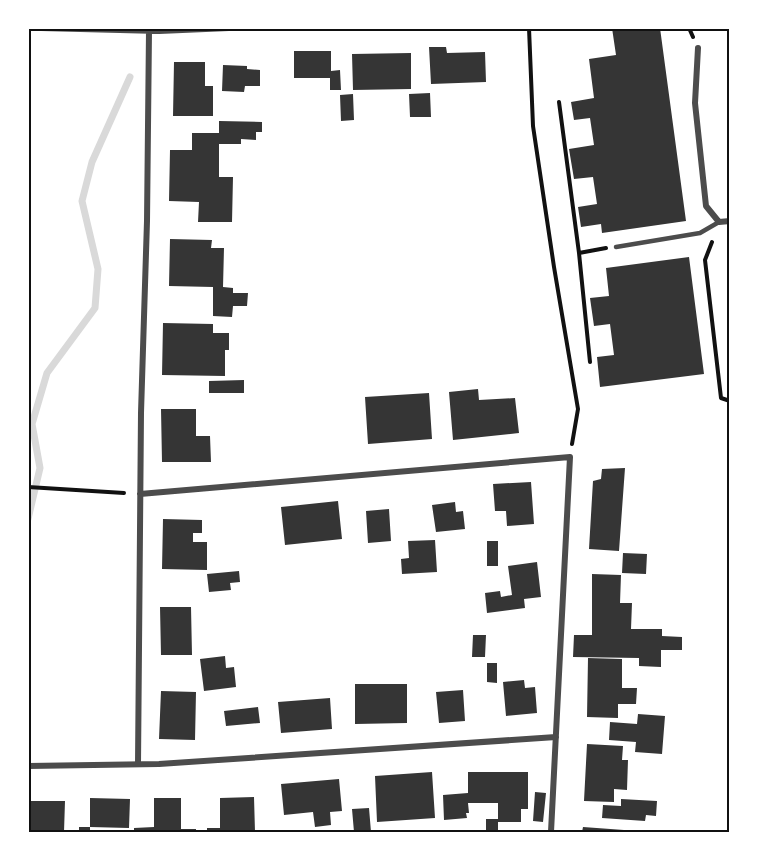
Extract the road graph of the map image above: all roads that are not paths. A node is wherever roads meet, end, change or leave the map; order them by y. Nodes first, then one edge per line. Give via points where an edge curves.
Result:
1 (41, 28) edge
2 (229, 28) edge
3 (150, 31) junction
4 (698, 48) dead end
5 (729, 221) edge
6 (720, 222) junction
7 (616, 247) road end
8 (140, 494) junction
9 (556, 737) junction
10 (138, 765) junction
11 (28, 766) edge
12 (551, 832) edge

1 - 3 street
2 - 3 street
3 - 8 street
4 - 6 street via 695,103 706,206
5 - 6 street
6 - 7 lane via 700,233
8 - 9 street via 570,457
8 - 10 street
9 - 10 street
9 - 12 street
10 - 11 street

